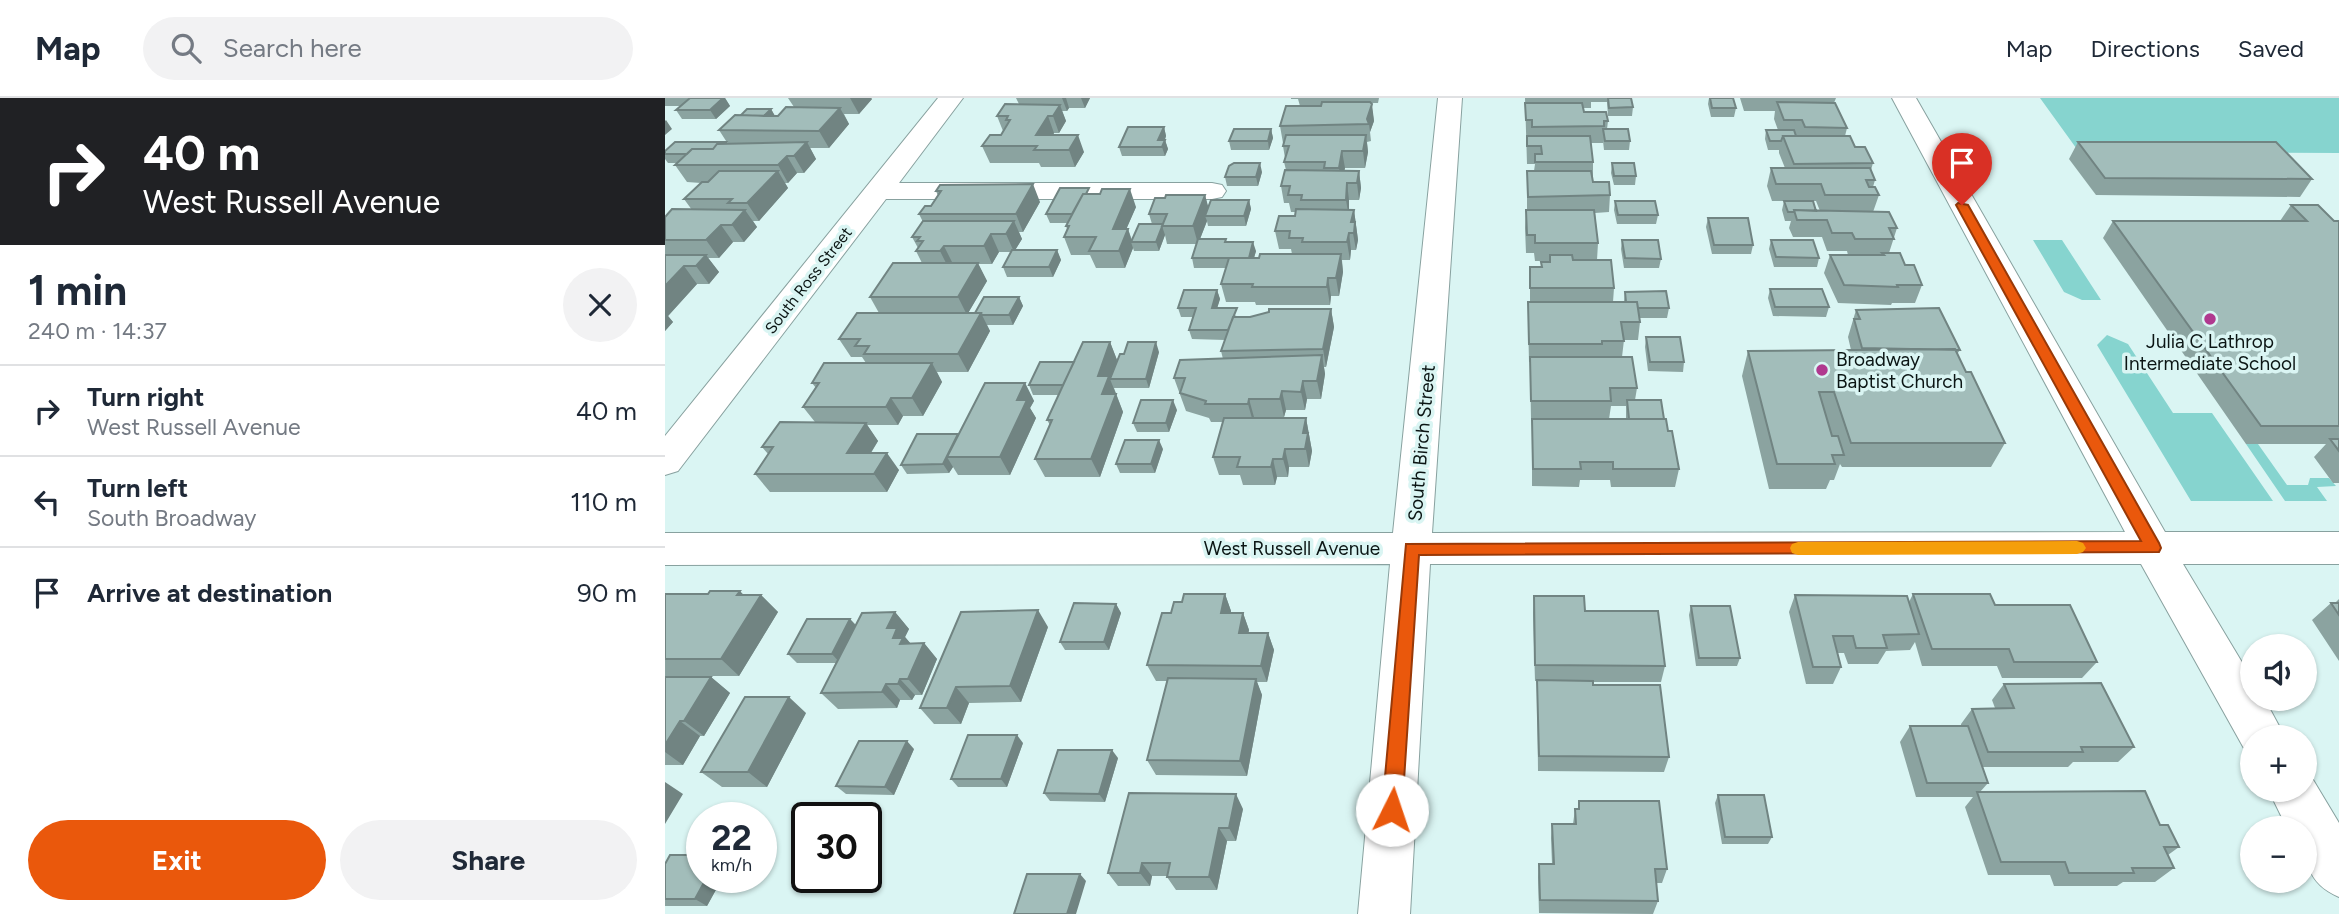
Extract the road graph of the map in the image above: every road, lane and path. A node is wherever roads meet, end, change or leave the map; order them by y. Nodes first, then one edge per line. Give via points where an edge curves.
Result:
1 (951, 98) edge
2 (1450, 98) edge
3 (1904, 98) edge
4 (879, 191) junction
5 (1212, 191) dead end
6 (665, 462) edge
7 (1411, 548) junction
8 (2153, 548) junction
9 (2339, 548) edge
10 (665, 549) edge
11 (2255, 725) edge
12 (2299, 802) edge
13 (2339, 871) edge
14 (1384, 914) edge

1 - 4 street, South Ross Street
2 - 7 street, South Birch Street
3 - 8 street
4 - 5 street
4 - 6 street, South Ross Street
7 - 8 street, West Russell Avenue
7 - 10 street, West Russell Avenue
7 - 14 street, South Birch Street
8 - 9 street, West Russell Avenue
8 - 11 street
12 - 13 street

